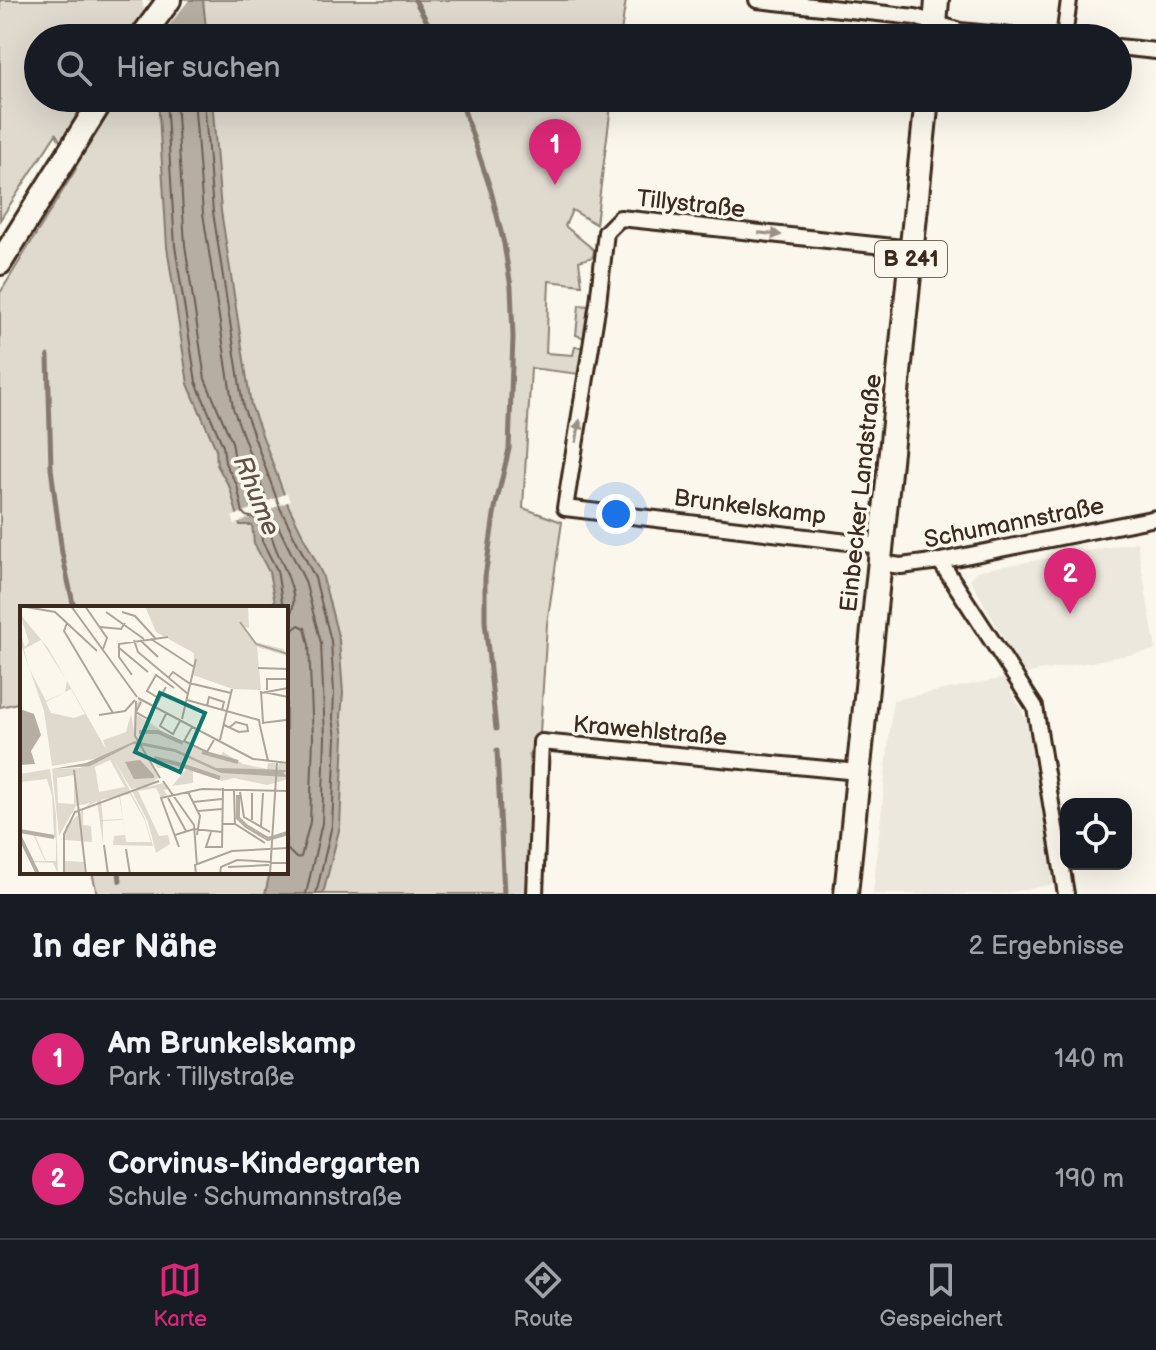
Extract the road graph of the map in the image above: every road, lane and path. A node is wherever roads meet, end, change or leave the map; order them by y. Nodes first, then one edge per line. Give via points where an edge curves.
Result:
1 (169, 0) edge
2 (757, 0) edge
3 (937, 0) edge
4 (1069, 0) edge
5 (151, 24) edge
6 (924, 24) edge
7 (935, 24) edge
8 (1066, 24) edge
9 (1132, 48) edge
10 (1156, 51) edge
11 (94, 112) edge
12 (926, 112) edge
13 (912, 249) junction
14 (0, 263) edge
15 (565, 508) joint
16 (1156, 518) edge
17 (880, 554) junction
18 (940, 561) junction
19 (858, 772) junction
20 (535, 894) edge
21 (846, 894) edge
22 (1066, 894) edge

1 - 5 main road
2 - 6 street via 915,17
3 - 7 main road
4 - 8 street
9 - 10 street
11 - 14 main road
12 - 13 main road, Einbecker Landstraße / B 241
15 -> 13 street, Tillystraße via 606,232 620,218
13 - 17 main road, Einbecker Landstraße / B 241
15 - 17 street, Brunkelskamp
16 - 18 street, Schumannstraße
17 - 18 street, Schumannstraße via 901,566
17 - 19 main road, Einbecker Landstraße / B 241
18 - 22 street via 1035,707
19 - 20 street, Krawehlstraße via 541,742
19 - 21 main road, Einbecker Landstraße / B 241

